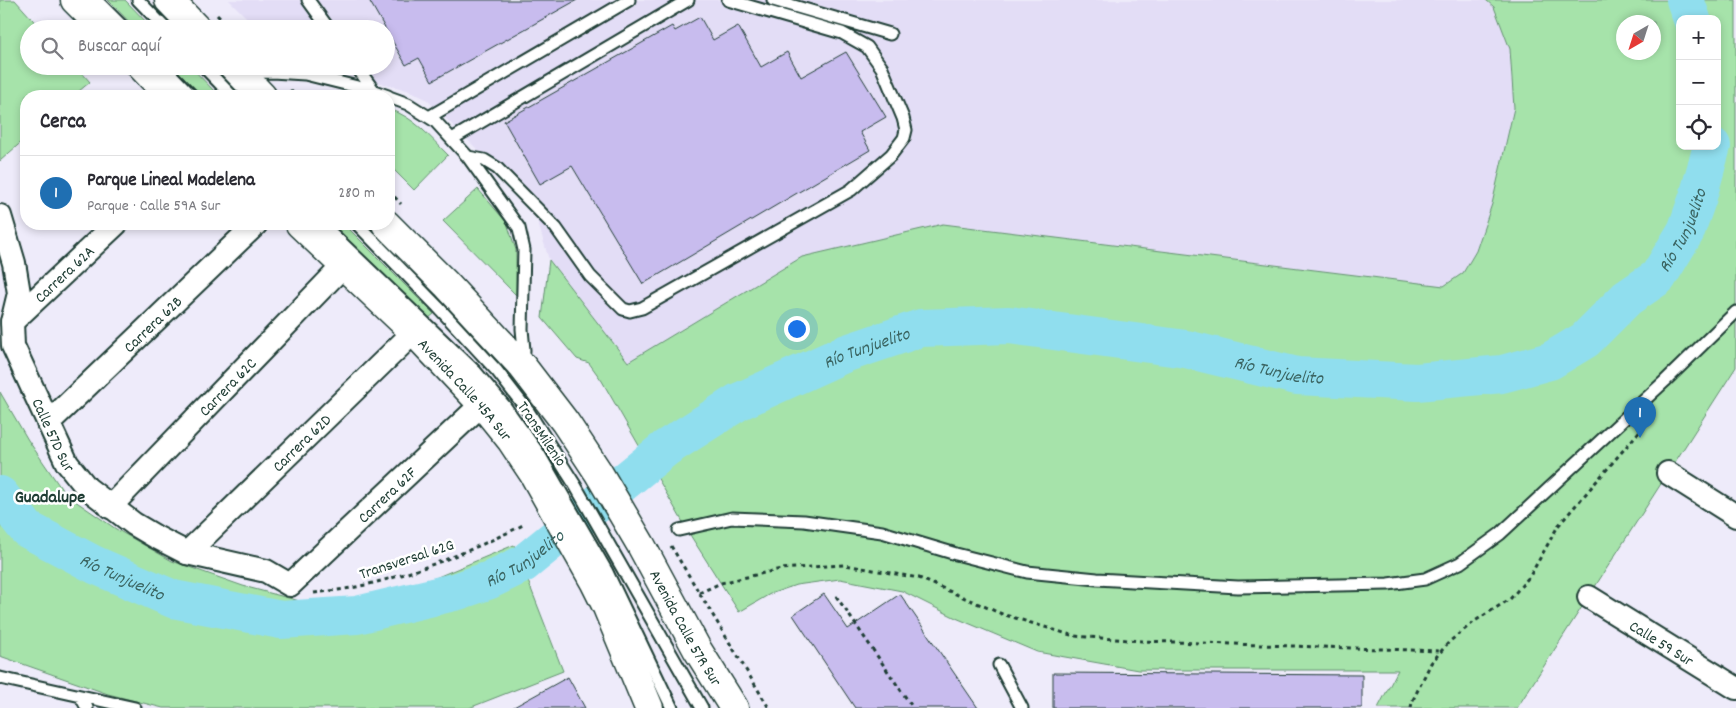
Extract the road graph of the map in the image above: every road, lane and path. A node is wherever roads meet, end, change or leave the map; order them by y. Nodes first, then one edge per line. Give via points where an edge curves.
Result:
1 (76, 0) edge
2 (96, 0) edge
3 (138, 0) edge
4 (169, 0) edge
5 (308, 0) edge
6 (629, 0) edge
7 (688, 0) edge
8 (728, 0) edge
9 (773, 0) edge
10 (95, 20) edge
11 (116, 20) edge
12 (157, 20) edge
13 (188, 20) edge
14 (322, 20) edge
15 (890, 34) dead end
16 (150, 75) edge
17 (171, 75) edge
18 (254, 75) edge
19 (309, 75) edge
20 (362, 75) edge
21 (235, 78) edge
22 (164, 90) edge
23 (186, 90) edge
24 (253, 90) edge
25 (370, 90) edge
26 (373, 90) edge
27 (395, 99) edge
28 (429, 117) junction
29 (452, 140) junction
30 (468, 157) junction
31 (0, 216) edge
32 (110, 230) edge
33 (250, 230) edge
34 (306, 230) edge
35 (328, 230) edge
36 (363, 230) edge
37 (392, 230) edge
38 (343, 266) junction
39 (1736, 312) edge
40 (12, 322) junction
41 (414, 332) junction
42 (522, 366) junction
43 (482, 404) junction
44 (1656, 411) dead end
45 (48, 423) junction
46 (1668, 473) dead end
47 (555, 497) junction
48 (110, 506) junction
49 (1736, 516) edge
50 (525, 524) dead end
51 (679, 530) dead end
52 (654, 542) junction
53 (187, 552) junction
54 (601, 577) junction
55 (290, 585) junction
56 (699, 594) junction
57 (836, 596) dead end
58 (1589, 597) dead end
59 (1441, 651) junction
60 (999, 665) dead end
61 (0, 678) edge
62 (1736, 688) edge
63 (81, 697) junction
64 (87, 708) edge
65 (135, 708) edge
66 (649, 708) edge
67 (672, 708) edge
68 (702, 708) edge
69 (734, 708) edge
70 (769, 708) edge
71 (912, 708) edge
72 (1022, 708) edge
73 (1411, 708) edge

1 - 10 highway
2 - 11 lane
3 - 12 lane
4 - 13 highway
5 - 14 lane
6 - 28 lane
7 - 29 lane
8 - 30 lane via 842,33 867,47 882,68 903,118 904,138 891,155 851,190 642,308 630,311 623,310 590,276 556,228 497,168 484,160
9 - 15 lane
16 - 22 highway
17 - 23 lane
18 - 21 lane
19 - 25 lane
20 - 26 lane
21 - 24 highway
27 - 28 lane
28 - 29 lane
29 - 30 lane
30 - 42 lane via 519,228 524,250
31 - 40 street, Calle 57D Sur via 19,293
32 - 40 street, Carrera 62A
33 - 45 street, Carrera 62B
34 - 38 highway, Avenida Calle 45A Sur
35 - 47 lane, TransMilenio via 476,372 539,454
36 - 68 lane, TransMilenio via 438,306 528,410 620,562
37 - 42 highway
38 - 41 highway, Avenida Calle 45A Sur
38 - 48 street, Carrera 62C
39 - 51 lane via 1500,534 1460,563 1425,579 1388,584 1238,588 1097,579 1027,572 882,532 804,521 732,518
40 - 45 street, Calle 57D Sur via 13,346
41 - 43 highway, Avenida Calle 45A Sur
41 - 53 street, Carrera 62D
42 - 52 highway via 598,472
43 - 47 highway, Avenida Calle 45A Sur via 533,474
43 - 55 street, Carrera 62F
44 - 59 path via 1558,526 1530,576 1510,599 1475,621
45 - 48 street, Calle 57D Sur via 67,463 87,488
46 - 49 street
47 - 54 highway, Avenida Calle 45A Sur
48 - 53 street, Calle 57D Sur via 134,524
50 - 55 path, Transversal 62G via 490,542 354,588 310,594
52 - 56 path
52 - 69 highway, Avenida Calle 57R Sur via 697,649
53 - 55 street, Calle 57D Sur via 266,571
54 - 66 highway via 607,607
54 - 67 lane
56 - 59 path via 721,583 781,569 845,565 919,578 1002,614 1074,636 1142,642
56 - 70 path
57 - 71 path
58 - 62 street, Calle 59 Sur
59 - 73 path
60 - 72 lane
61 - 63 lane
63 - 64 lane
63 - 65 lane

